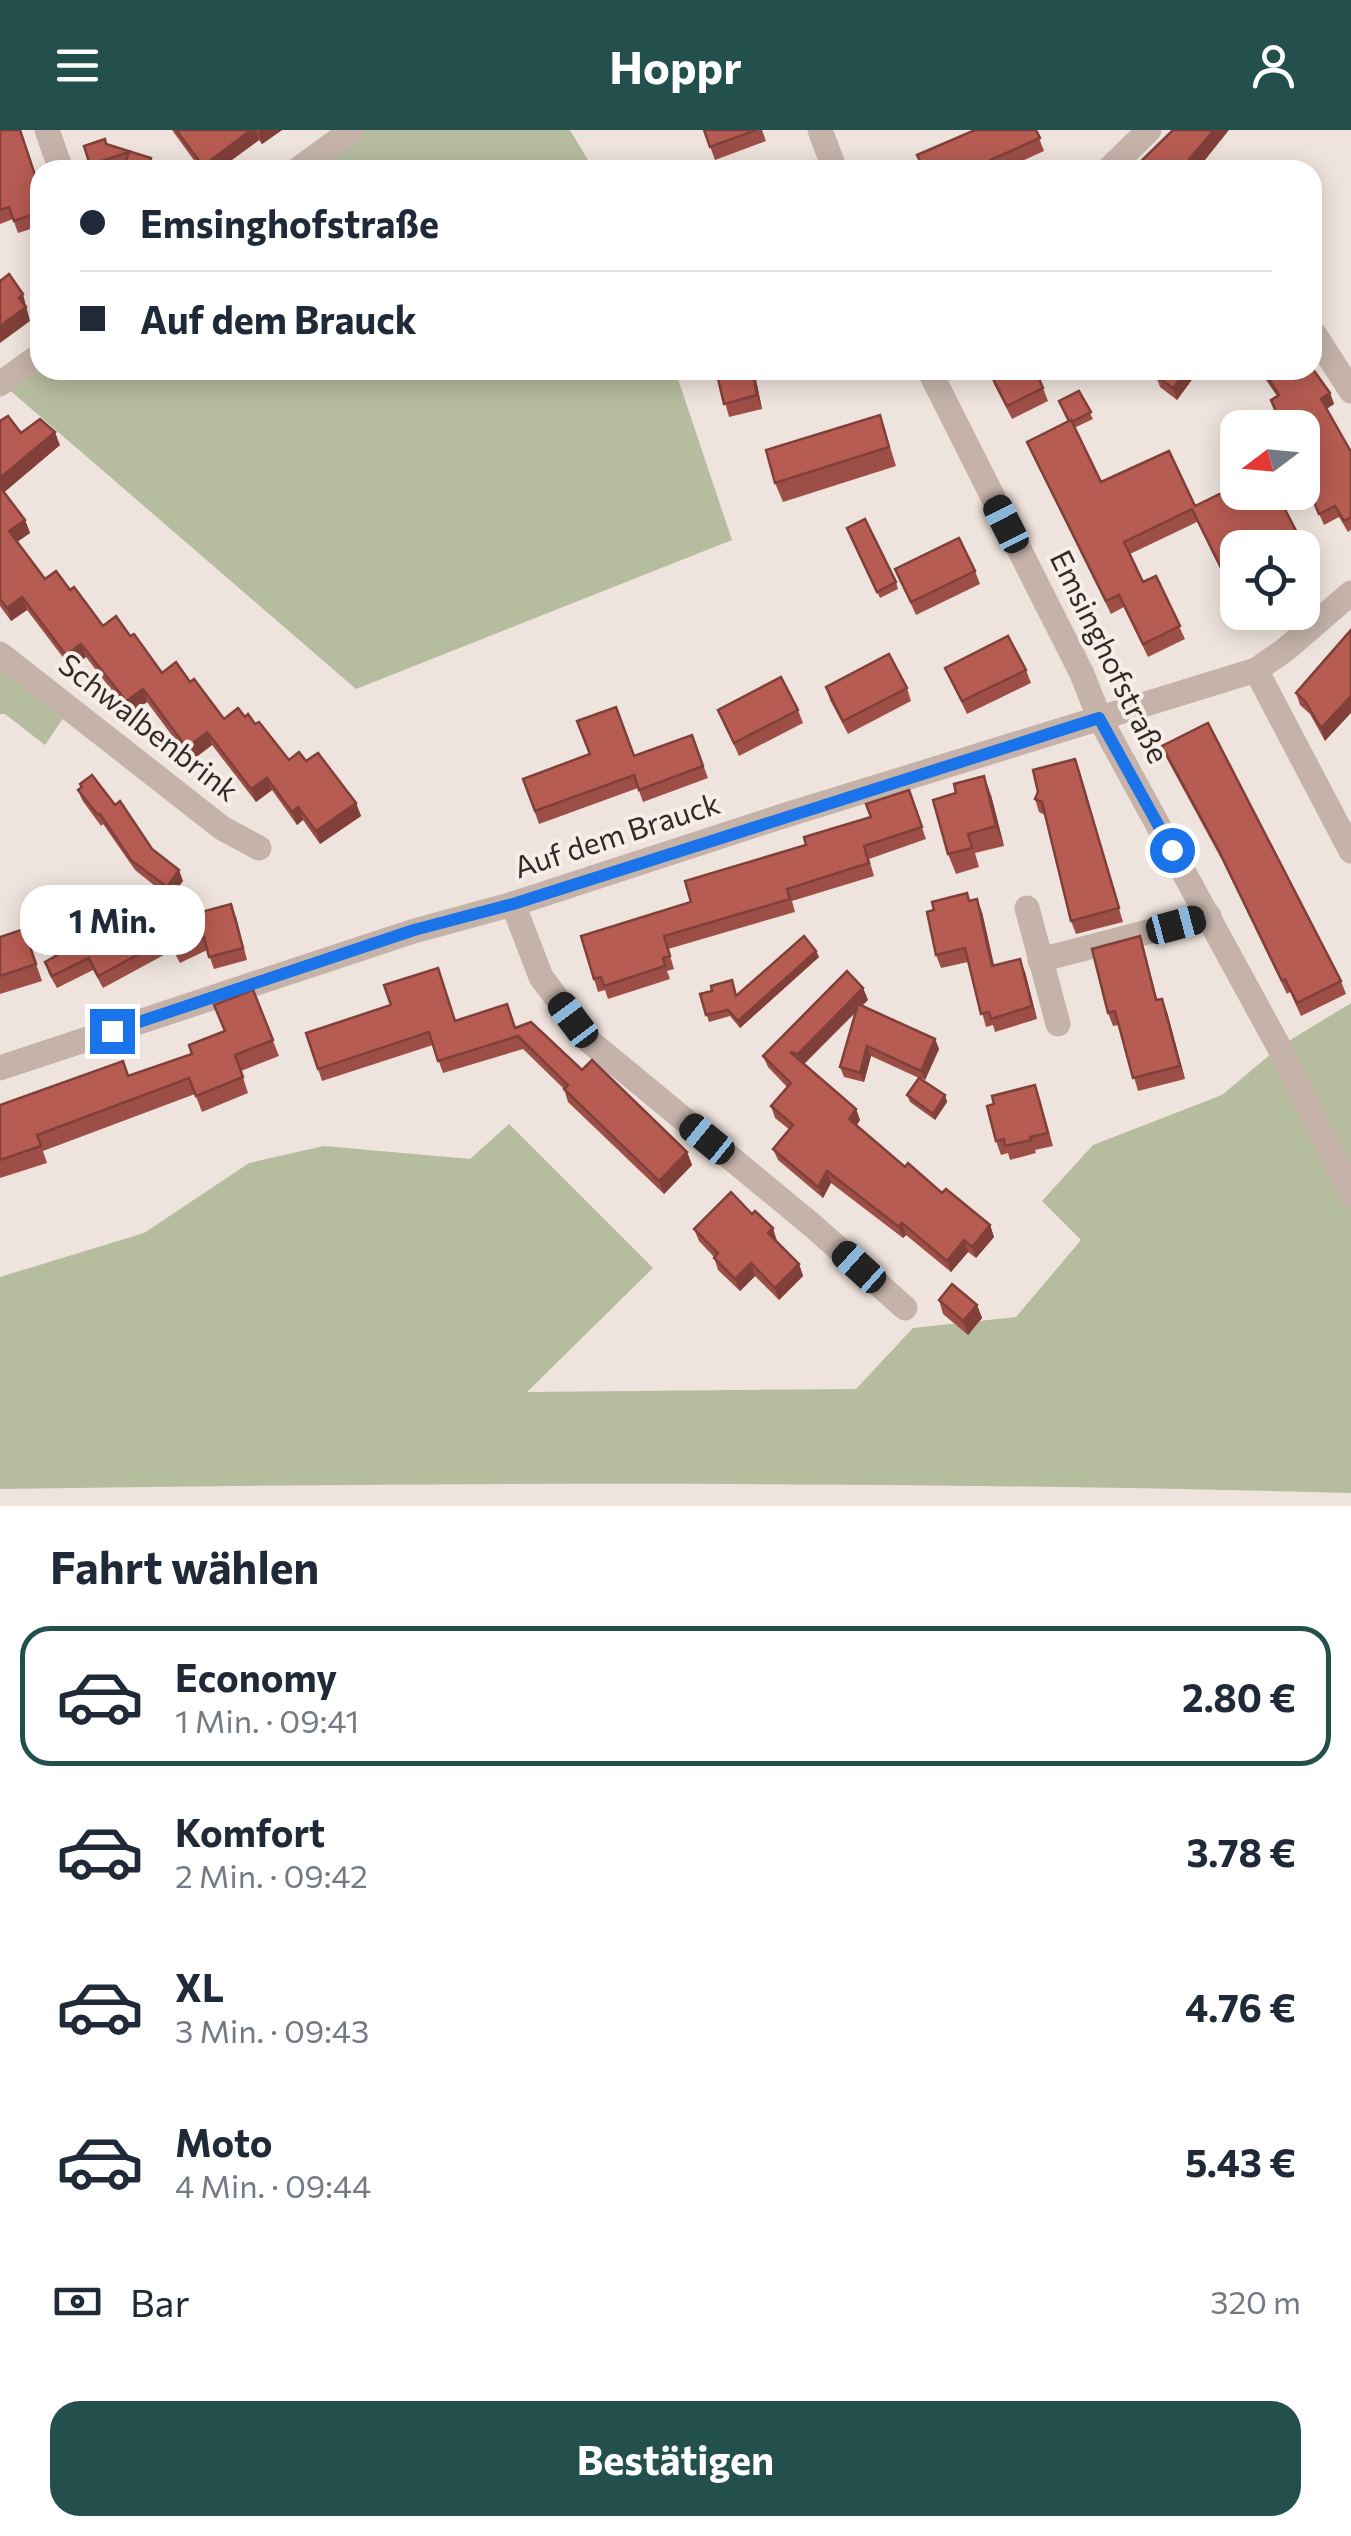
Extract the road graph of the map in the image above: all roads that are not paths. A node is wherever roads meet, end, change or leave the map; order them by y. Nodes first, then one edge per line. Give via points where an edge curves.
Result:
1 (47, 130) edge
2 (352, 130) edge
3 (820, 130) edge
4 (1149, 130) edge
5 (57, 160) edge
6 (311, 160) edge
7 (831, 160) edge
8 (1118, 160) edge
9 (1322, 346) edge
10 (30, 362) edge
11 (934, 380) edge
12 (0, 384) edge
13 (1351, 391) edge
14 (1351, 592) edge
15 (0, 654) edge
16 (1256, 670) junction
17 (1099, 718) junction
18 (259, 848) dead end
19 (1351, 851) edge
20 (513, 904) junction
21 (1027, 908) dead end
22 (1209, 916) junction
23 (1040, 960) junction
24 (1058, 1024) dead end
25 (0, 1068) edge
26 (1351, 1194) edge
27 (905, 1308) dead end

1 - 5 street
2 - 6 street
3 - 7 street
4 - 8 street
9 - 13 street
10 - 12 street
11 - 17 street, Emsinghofstraße
14 - 16 street, Auf dem Brauck
15 - 18 street, Schwalbenbrink via 222,828
16 - 17 street, Auf dem Brauck
16 - 19 street
17 - 20 street, Auf dem Brauck
17 - 22 street, Emsinghofstraße
20 - 25 street, Auf dem Brauck via 414,930
20 - 27 street via 540,976 590,1041
21 - 23 street
22 - 23 street
22 - 26 street, Emsinghofstraße
23 - 24 street

